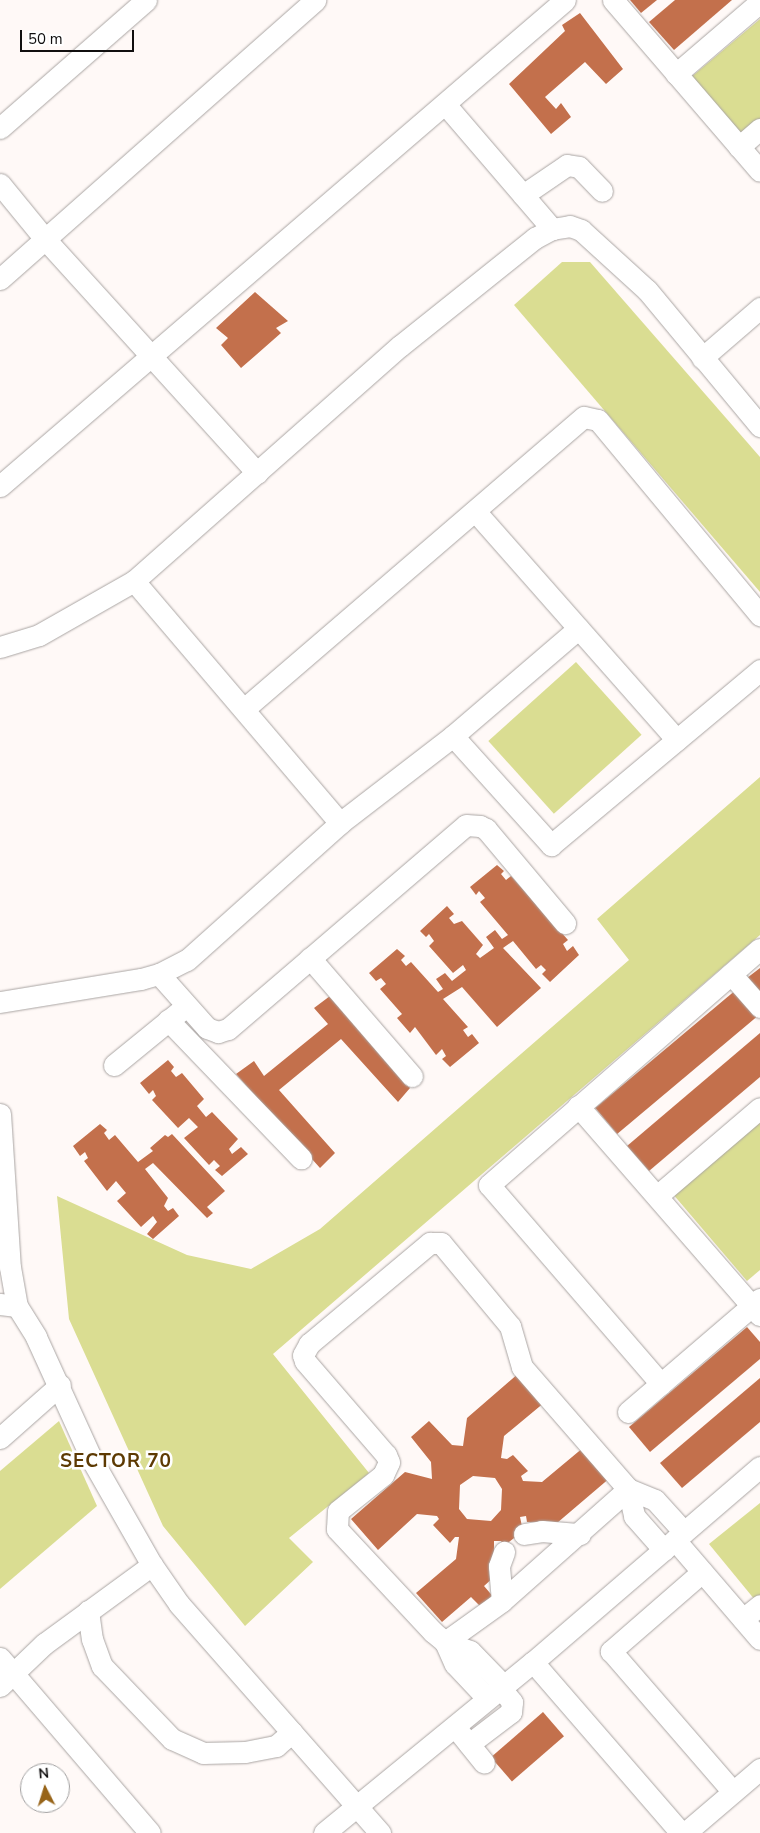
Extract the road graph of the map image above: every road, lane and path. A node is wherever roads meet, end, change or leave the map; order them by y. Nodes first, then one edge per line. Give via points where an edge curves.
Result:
1 (146, 0) edge
2 (315, 0) edge
3 (565, 0) edge
4 (613, 0) edge
5 (760, 2) edge
6 (676, 74) junction
7 (445, 104) junction
8 (0, 128) edge
9 (760, 129) edge
10 (739, 146) junction
11 (760, 171) edge
12 (0, 184) edge
13 (602, 191) dead end
14 (523, 195) junction
15 (552, 229) junction
16 (46, 239) junction
17 (0, 279) edge
18 (760, 308) edge
19 (152, 356) junction
20 (702, 358) junction
21 (760, 426) edge
22 (257, 473) junction
23 (0, 486) edge
24 (475, 511) junction
25 (134, 581) junction
26 (760, 615) edge
27 (578, 629) junction
28 (0, 647) edge
29 (760, 670) edge
30 (244, 709) junction
31 (453, 736) junction
32 (677, 740) junction
33 (340, 822) junction
34 (565, 923) dead end
35 (760, 949) edge
36 (310, 958) junction
37 (159, 974) junction
38 (731, 974) junction
39 (0, 1002) edge
40 (187, 1005) junction
41 (760, 1007) edge
42 (168, 1020) junction
43 (114, 1065) dead end
44 (412, 1076) dead end
45 (578, 1106) junction
46 (760, 1108) edge
47 (0, 1114) edge
48 (301, 1158) dead end
49 (657, 1196) junction
50 (8, 1305) edge
51 (757, 1306) edge
52 (661, 1384) junction
53 (60, 1385) junction
54 (628, 1412) dead end
55 (0, 1438) edge
56 (760, 1467) edge
57 (628, 1489) junction
58 (524, 1534) dead end
59 (580, 1534) junction
60 (674, 1541) junction
61 (504, 1552) dead end
62 (152, 1565) junction
63 (702, 1572) junction
64 (502, 1601) junction
65 (760, 1605) edge
66 (88, 1611) junction
67 (743, 1619) junction
68 (760, 1639) edge
69 (445, 1642) junction
70 (533, 1662) junction
71 (5, 1672) edge
72 (497, 1690) junction
73 (454, 1725) junction
74 (292, 1732) junction
75 (468, 1744) junction
76 (484, 1762) dead end
77 (760, 1769) edge
78 (733, 1792) junction
79 (355, 1805) junction
80 (150, 1833) edge
81 (324, 1833) edge
82 (380, 1833) edge
83 (681, 1833) edge
84 (685, 1833) edge

1 - 8 street
2 - 16 street
3 - 7 street
4 - 6 street
5 - 6 street
6 - 10 street
7 - 14 street
7 - 19 street
9 - 10 street
10 - 11 street
12 - 16 street
13 - 14 street via 579,167 567,165
14 - 15 street
15 - 20 street via 570,226 581,230 647,290
15 - 22 street via 535,238 400,346
16 - 17 street
16 - 19 street
18 - 20 street
19 - 22 street
19 - 23 street
20 - 21 street
22 - 25 street
24 - 26 street via 584,417 592,417 598,420
24 - 27 street
24 - 30 street
25 - 28 street via 40,635
25 - 30 street
27 - 31 street
27 - 32 street
29 - 32 street
30 - 33 street
31 - 32 street via 551,846
31 - 33 street
33 - 37 street via 187,960
34 - 36 street via 486,829 466,826
35 - 38 street
36 - 40 street via 228,1028 212,1031
36 - 44 street
37 - 39 street
37 - 40 street
38 - 41 street
38 - 45 street
40 - 42 street
42 - 43 street
42 - 48 street
45 - 49 street
45 - 52 street via 489,1185
46 - 49 street
47 - 50 street via 10,1267
49 - 51 street
50 - 53 street
51 - 52 street
52 - 54 street
53 - 55 street
53 - 62 street via 92,1460
56 - 60 street
57 - 59 street
57 - 60 street via 655,1500
57 - 69 street via 522,1368 510,1326 441,1243 430,1243 309,1344 303,1355 305,1361 389,1462 383,1475 338,1511 337,1529
58 - 59 street via 542,1531
59 - 64 street
60 - 63 street
60 - 70 street
61 - 64 street via 499,1566
62 - 66 street
62 - 74 street via 179,1604
63 - 67 street
63 - 78 street via 611,1651
64 - 69 street
65 - 67 street
66 - 71 street
66 - 74 street via 92,1640 102,1666 172,1739 203,1753 245,1752 276,1746
67 - 68 street
69 - 72 street via 470,1651
70 - 72 street
70 - 83 street
71 - 80 street
72 - 73 street
72 - 75 street via 514,1707
73 - 75 street
73 - 79 street
74 - 79 street
75 - 76 street
77 - 78 street
78 - 84 street
79 - 81 street
79 - 82 street

